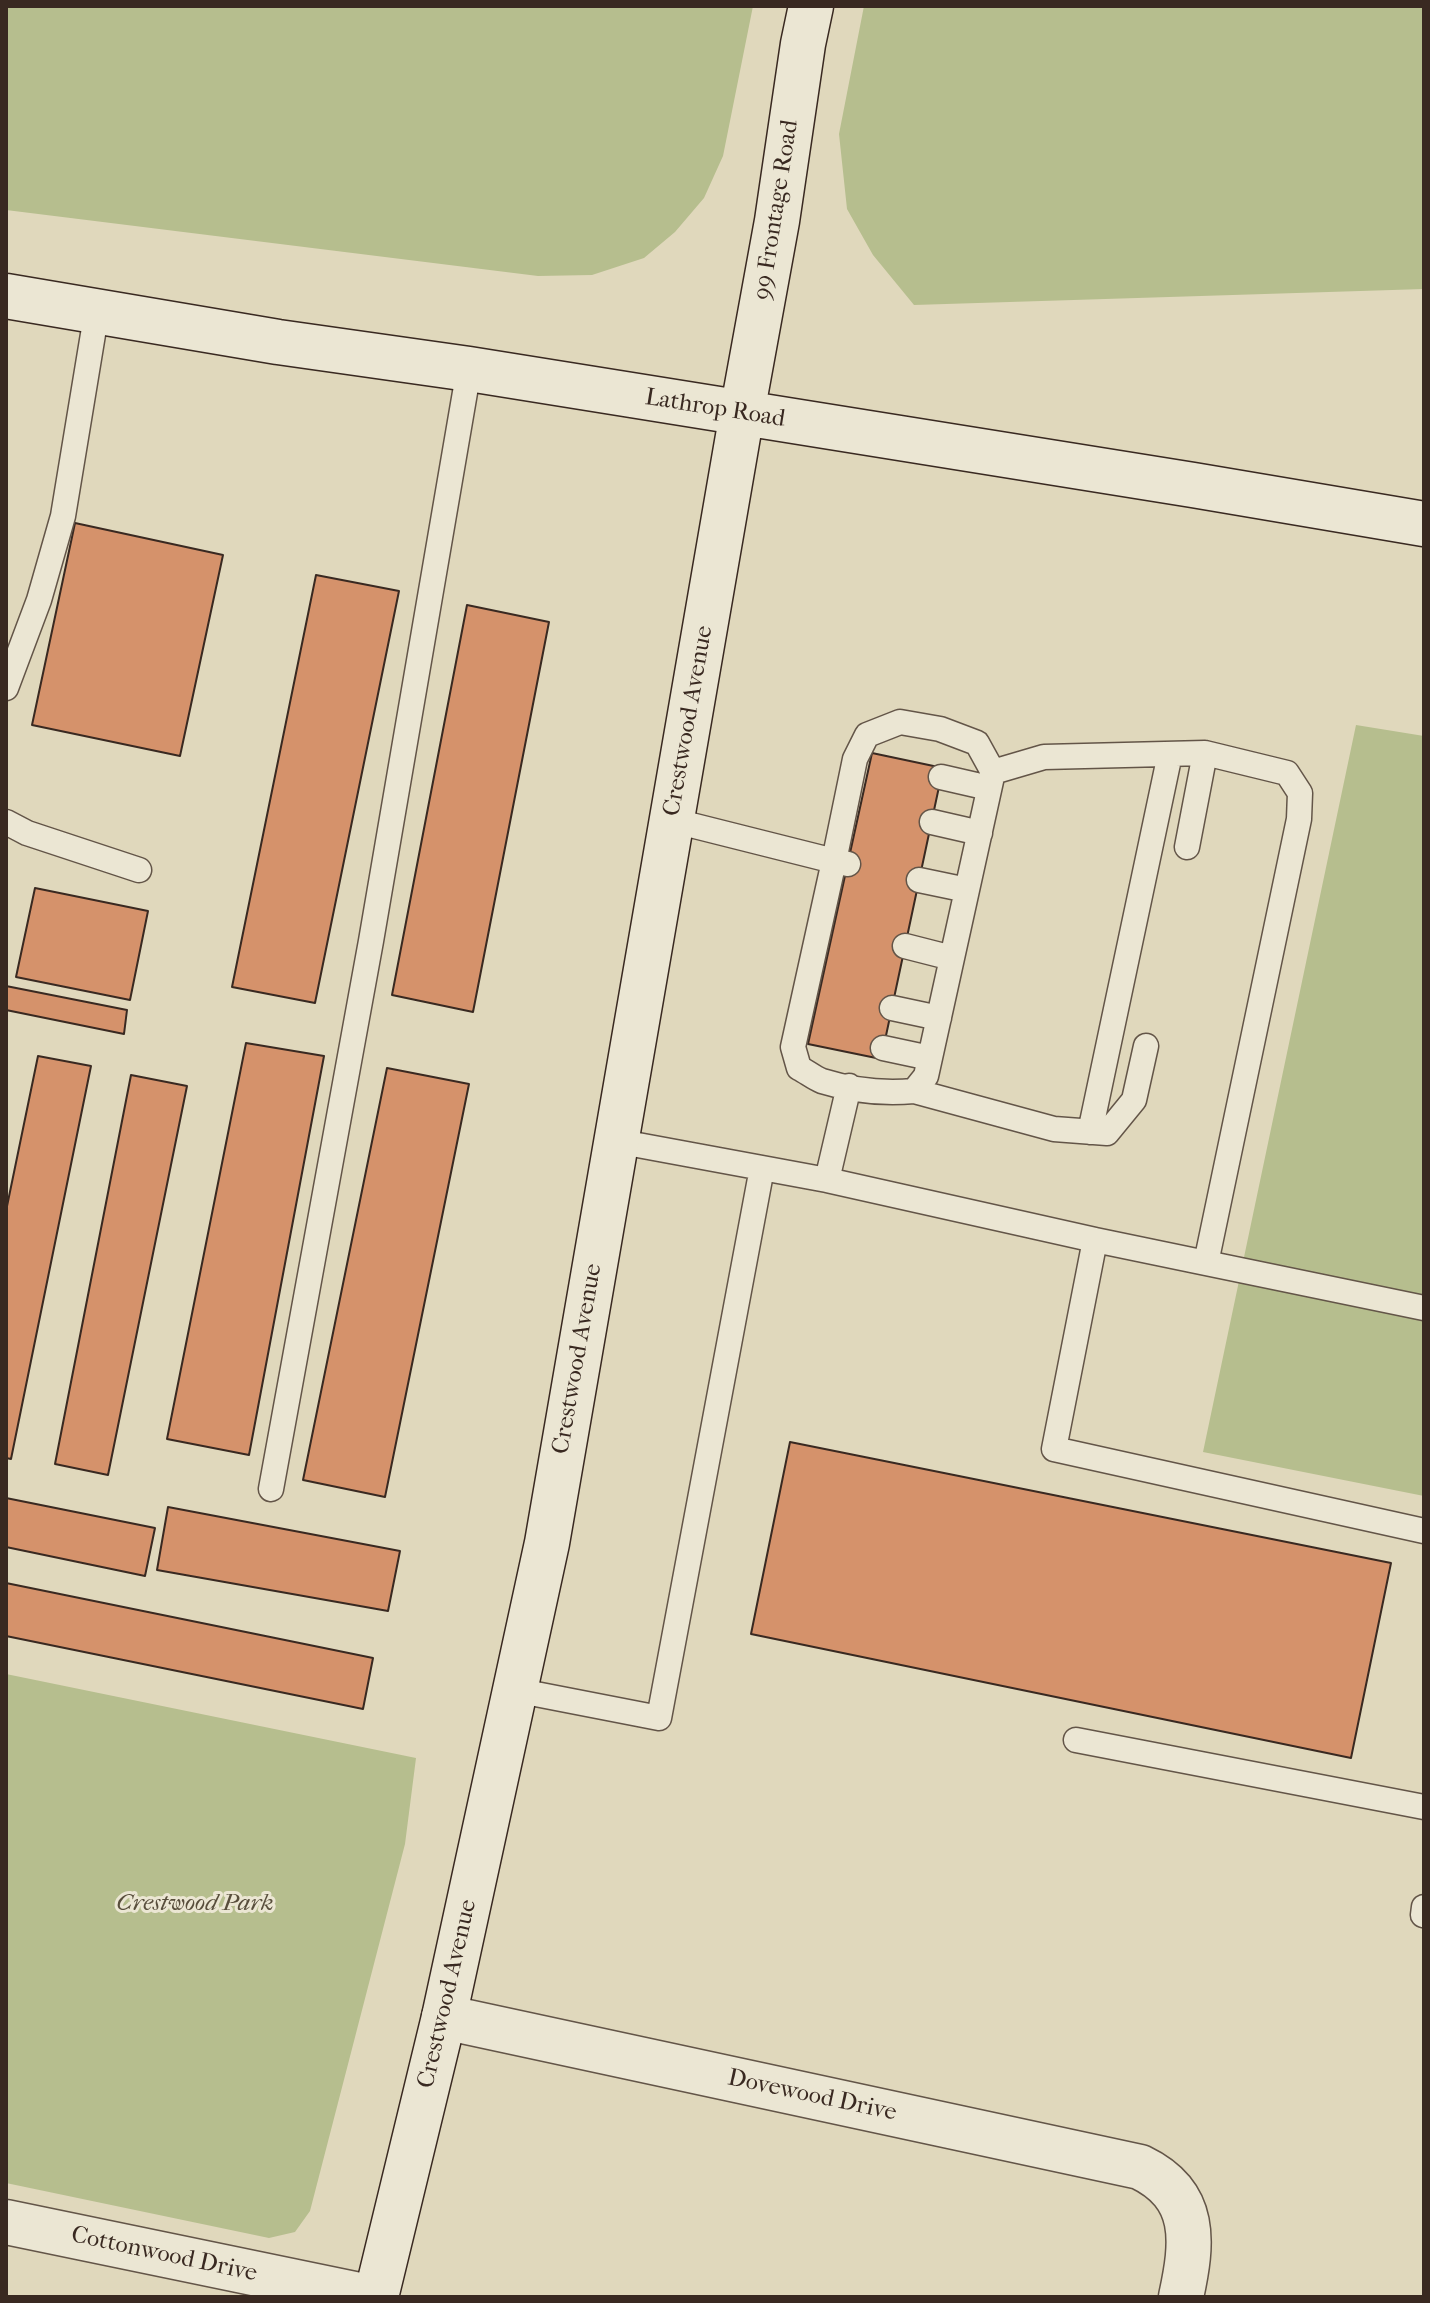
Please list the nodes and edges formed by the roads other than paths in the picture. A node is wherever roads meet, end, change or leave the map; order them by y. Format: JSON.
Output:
{"nodes":[{"id":1,"x":811,"y":6,"type":"edge"},
{"id":2,"x":6,"y":296,"type":"edge"},
{"id":3,"x":97,"y":310,"type":"junction"},
{"id":4,"x":469,"y":369,"type":"junction"},
{"id":5,"x":742,"y":413,"type":"junction"},
{"id":6,"x":1424,"y":524,"type":"edge"},
{"id":7,"x":6,"y":688,"type":"edge"},
{"id":8,"x":1205,"y":753,"type":"junction"},
{"id":9,"x":1170,"y":754,"type":"junction"},
{"id":10,"x":941,"y":777,"type":"dead end"},
{"id":11,"x":991,"y":780,"type":"junction"},
{"id":12,"x":671,"y":820,"type":"junction"},
{"id":13,"x":6,"y":822,"type":"edge"},
{"id":14,"x":932,"y":822,"type":"dead end"},
{"id":15,"x":980,"y":833,"type":"junction"},
{"id":16,"x":1187,"y":847,"type":"dead end"},
{"id":17,"x":841,"y":862,"type":"junction"},
{"id":18,"x":139,"y":870,"type":"dead end"},
{"id":19,"x":919,"y":880,"type":"dead end"},
{"id":20,"x":967,"y":890,"type":"junction"},
{"id":21,"x":905,"y":946,"type":"dead end"},
{"id":22,"x":952,"y":958,"type":"junction"},
{"id":23,"x":892,"y":1008,"type":"dead end"},
{"id":24,"x":939,"y":1018,"type":"junction"},
{"id":25,"x":1146,"y":1046,"type":"dead end"},
{"id":26,"x":883,"y":1048,"type":"dead end"},
{"id":27,"x":930,"y":1058,"type":"junction"},
{"id":28,"x":849,"y":1086,"type":"junction"},
{"id":29,"x":914,"y":1091,"type":"junction"},
{"id":30,"x":1090,"y":1132,"type":"junction"},
{"id":31,"x":616,"y":1141,"type":"junction"},
{"id":32,"x":762,"y":1168,"type":"junction"},
{"id":33,"x":827,"y":1180,"type":"junction"},
{"id":34,"x":1095,"y":1240,"type":"junction"},
{"id":35,"x":1206,"y":1263,"type":"junction"},
{"id":36,"x":1424,"y":1308,"type":"edge"},
{"id":37,"x":271,"y":1489,"type":"dead end"},
{"id":38,"x":1424,"y":1531,"type":"edge"},
{"id":39,"x":515,"y":1690,"type":"junction"},
{"id":40,"x":1076,"y":1740,"type":"dead end"},
{"id":41,"x":1424,"y":1807,"type":"edge"},
{"id":42,"x":444,"y":2017,"type":"junction"},
{"id":43,"x":6,"y":2222,"type":"edge"},
{"id":44,"x":369,"y":2297,"type":"edge"},
{"id":45,"x":376,"y":2297,"type":"edge"},
{"id":46,"x":1181,"y":2297,"type":"edge"}],
"edges":[{"from":1,"to":5,"type":"street","name":"99 Frontage Road"},
{"from":2,"to":3,"type":"street","name":"Lathrop Road"},
{"from":3,"to":4,"type":"street","name":"Lathrop Road"},
{"from":3,"to":7,"type":"lane"},
{"from":4,"to":5,"type":"street","name":"Lathrop Road"},
{"from":4,"to":37,"type":"lane"},
{"from":5,"to":6,"type":"street","name":"Lathrop Road"},
{"from":5,"to":12,"type":"street","name":"Crestwood Avenue"},
{"from":8,"to":9,"type":"lane"},
{"from":8,"to":16,"type":"lane"},
{"from":8,"to":35,"type":"lane"},
{"from":9,"to":11,"type":"lane"},
{"from":9,"to":30,"type":"lane"},
{"from":10,"to":11,"type":"lane"},
{"from":11,"to":15,"type":"lane"},
{"from":11,"to":17,"type":"lane"},
{"from":12,"to":17,"type":"lane"},
{"from":12,"to":31,"type":"street","name":"Crestwood Avenue"},
{"from":13,"to":18,"type":"lane"},
{"from":14,"to":15,"type":"lane"},
{"from":15,"to":20,"type":"lane"},
{"from":17,"to":28,"type":"lane"},
{"from":19,"to":20,"type":"lane"},
{"from":20,"to":22,"type":"lane"},
{"from":21,"to":22,"type":"lane"},
{"from":22,"to":24,"type":"lane"},
{"from":23,"to":24,"type":"lane"},
{"from":24,"to":27,"type":"lane"},
{"from":25,"to":30,"type":"lane"},
{"from":26,"to":27,"type":"lane"},
{"from":27,"to":29,"type":"lane"},
{"from":28,"to":29,"type":"lane"},
{"from":28,"to":33,"type":"lane"},
{"from":29,"to":30,"type":"lane"},
{"from":31,"to":32,"type":"lane"},
{"from":31,"to":39,"type":"street","name":"Crestwood Avenue"},
{"from":32,"to":33,"type":"lane"},
{"from":32,"to":39,"type":"lane"},
{"from":33,"to":34,"type":"lane"},
{"from":34,"to":35,"type":"lane"},
{"from":34,"to":38,"type":"lane"},
{"from":35,"to":36,"type":"lane"},
{"from":39,"to":42,"type":"street","name":"Crestwood Avenue"},
{"from":40,"to":41,"type":"lane"},
{"from":42,"to":45,"type":"street","name":"Crestwood Avenue"},
{"from":42,"to":46,"type":"street","name":"Dovewood Drive"},
{"from":43,"to":44,"type":"street","name":"Cottonwood Drive"}]}
